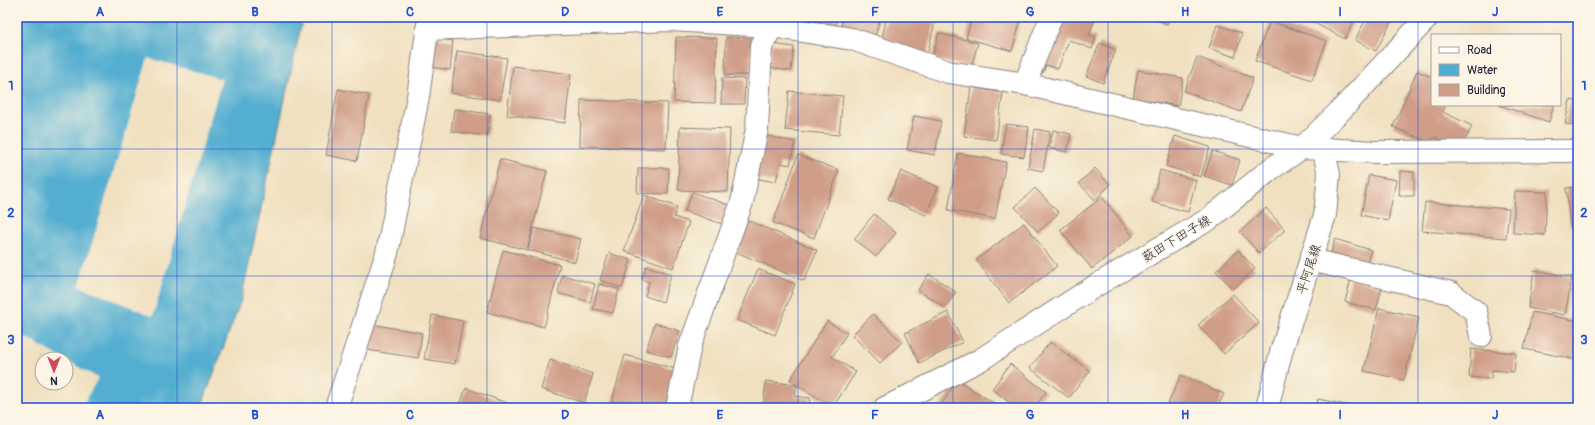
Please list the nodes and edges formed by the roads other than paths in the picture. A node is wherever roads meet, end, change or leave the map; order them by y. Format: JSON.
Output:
{"nodes":[{"id":1,"x":1051,"y":17,"type":"edge"},
{"id":2,"x":1428,"y":17,"type":"edge"},
{"id":3,"x":774,"y":22,"type":"edge"},
{"id":4,"x":428,"y":23,"type":"edge"},
{"id":5,"x":1025,"y":84,"type":"junction"},
{"id":6,"x":1313,"y":148,"type":"junction"},
{"id":7,"x":1578,"y":152,"type":"edge"},
{"id":8,"x":1311,"y":260,"type":"junction"},
{"id":9,"x":1481,"y":336,"type":"dead end"},
{"id":10,"x":336,"y":408,"type":"edge"},
{"id":11,"x":676,"y":408,"type":"edge"},
{"id":12,"x":885,"y":408,"type":"edge"},
{"id":13,"x":1267,"y":408,"type":"edge"}],
"edges":[{"from":1,"to":5,"type":"street"},
{"from":2,"to":6,"type":"street","name":"薮田下田子線"},
{"from":3,"to":4,"type":"street"},
{"from":3,"to":5,"type":"street"},
{"from":3,"to":11,"type":"street"},
{"from":4,"to":10,"type":"street"},
{"from":5,"to":6,"type":"street"},
{"from":6,"to":7,"type":"street"},
{"from":6,"to":8,"type":"street","name":"平阿尾線"},
{"from":6,"to":12,"type":"street","name":"薮田下田子線"},
{"from":8,"to":9,"type":"street"},
{"from":8,"to":13,"type":"street","name":"平阿尾線"}]}
